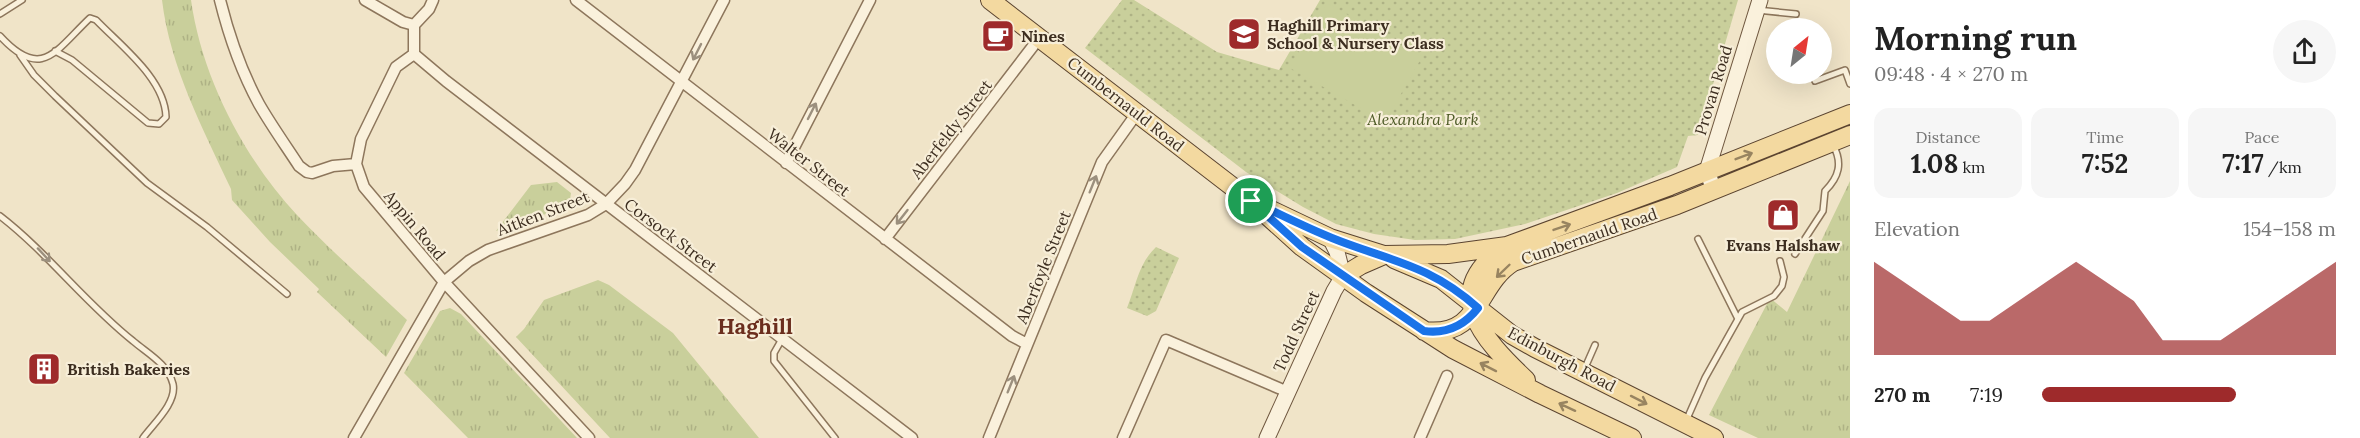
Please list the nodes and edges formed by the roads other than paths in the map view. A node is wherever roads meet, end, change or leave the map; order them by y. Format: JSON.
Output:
{"nodes":[{"id":1,"x":22,"y":0,"type":"edge"},
{"id":2,"x":220,"y":0,"type":"edge"},
{"id":3,"x":365,"y":0,"type":"edge"},
{"id":4,"x":433,"y":0,"type":"edge"},
{"id":5,"x":576,"y":0,"type":"edge"},
{"id":6,"x":724,"y":0,"type":"edge"},
{"id":7,"x":870,"y":0,"type":"edge"},
{"id":8,"x":990,"y":0,"type":"edge"},
{"id":9,"x":1758,"y":5,"type":"edge"},
{"id":10,"x":0,"y":14,"type":"edge"},
{"id":11,"x":1796,"y":14,"type":"dead end"},
{"id":12,"x":414,"y":25,"type":"junction"},
{"id":13,"x":0,"y":36,"type":"edge"},
{"id":14,"x":1040,"y":38,"type":"junction"},
{"id":15,"x":55,"y":51,"type":"junction"},
{"id":16,"x":19,"y":53,"type":"junction"},
{"id":17,"x":414,"y":54,"type":"junction"},
{"id":18,"x":1832,"y":75,"type":"edge"},
{"id":19,"x":681,"y":83,"type":"junction"},
{"id":20,"x":1850,"y":84,"type":"edge"},
{"id":21,"x":1137,"y":113,"type":"junction"},
{"id":22,"x":1850,"y":114,"type":"edge"},
{"id":23,"x":1824,"y":125,"type":"junction"},
{"id":24,"x":1850,"y":135,"type":"edge"},
{"id":25,"x":1831,"y":142,"type":"junction"},
{"id":26,"x":786,"y":163,"type":"junction"},
{"id":27,"x":356,"y":164,"type":"junction"},
{"id":28,"x":1707,"y":171,"type":"junction"},
{"id":29,"x":1714,"y":190,"type":"junction"},
{"id":30,"x":1251,"y":201,"type":"junction"},
{"id":31,"x":606,"y":204,"type":"junction"},
{"id":32,"x":0,"y":216,"type":"edge"},
{"id":33,"x":1330,"y":238,"type":"junction"},
{"id":34,"x":885,"y":239,"type":"junction"},
{"id":35,"x":1698,"y":239,"type":"dead end"},
{"id":36,"x":1507,"y":246,"type":"junction"},
{"id":37,"x":1795,"y":254,"type":"dead end"},
{"id":38,"x":1384,"y":255,"type":"junction"},
{"id":39,"x":1780,"y":261,"type":"dead end"},
{"id":40,"x":1343,"y":276,"type":"junction"},
{"id":41,"x":444,"y":282,"type":"junction"},
{"id":42,"x":286,"y":294,"type":"dead end"},
{"id":43,"x":1474,"y":308,"type":"junction"},
{"id":44,"x":1738,"y":319,"type":"junction"},
{"id":45,"x":1424,"y":331,"type":"junction"},
{"id":46,"x":782,"y":339,"type":"junction"},
{"id":47,"x":1027,"y":344,"type":"junction"},
{"id":48,"x":1595,"y":345,"type":"dead end"},
{"id":49,"x":1583,"y":372,"type":"junction"},
{"id":50,"x":1447,"y":376,"type":"dead end"},
{"id":51,"x":1288,"y":392,"type":"junction"},
{"id":52,"x":1540,"y":394,"type":"junction"},
{"id":53,"x":1685,"y":423,"type":"junction"},
{"id":54,"x":143,"y":438,"type":"edge"},
{"id":55,"x":354,"y":438,"type":"edge"},
{"id":56,"x":589,"y":438,"type":"edge"},
{"id":57,"x":835,"y":438,"type":"edge"},
{"id":58,"x":912,"y":438,"type":"edge"},
{"id":59,"x":989,"y":438,"type":"edge"},
{"id":60,"x":1123,"y":438,"type":"edge"},
{"id":61,"x":1267,"y":438,"type":"edge"},
{"id":62,"x":1420,"y":438,"type":"edge"},
{"id":63,"x":1632,"y":438,"type":"edge"},
{"id":64,"x":1714,"y":438,"type":"edge"}],
"edges":[{"from":1,"to":10,"type":"lane"},
{"from":2,"to":27,"type":"street"},
{"from":3,"to":12,"type":"street"},
{"from":4,"to":12,"type":"street"},
{"from":5,"to":19,"type":"street","name":"Walter Street"},
{"from":6,"to":19,"type":"street","name":"Aitken Street","one_way":true},
{"from":26,"to":7,"type":"street","one_way":true},
{"from":8,"to":14,"type":"main road","name":"Cumbernauld Road"},
{"from":9,"to":11,"type":"lane"},
{"from":9,"to":28,"type":"street","name":"Provan Road"},
{"from":12,"to":17,"type":"street"},
{"from":13,"to":16,"type":"lane"},
{"from":14,"to":21,"type":"main road","name":"Cumbernauld Road"},
{"from":14,"to":34,"type":"street","name":"Aberfeldy Street","one_way":true},
{"from":15,"to":15,"type":"lane"},
{"from":15,"to":16,"type":"lane"},
{"from":16,"to":42,"type":"lane"},
{"from":17,"to":27,"type":"street"},
{"from":17,"to":31,"type":"street","name":"Corsock Street"},
{"from":18,"to":20,"type":"lane"},
{"from":19,"to":26,"type":"street","name":"Walter Street"},
{"from":19,"to":31,"type":"street","name":"Aitken Street"},
{"from":21,"to":30,"type":"main road","name":"Cumbernauld Road"},
{"from":47,"to":21,"type":"street","name":"Aberfoyle Street","one_way":true},
{"from":22,"to":23,"type":"main road","name":"Cumbernauld Road"},
{"from":23,"to":25,"type":"lane"},
{"from":28,"to":23,"type":"main road","name":"Cumbernauld Road","one_way":true},
{"from":24,"to":25,"type":"main road","name":"Cumbernauld Road"},
{"from":25,"to":29,"type":"main road","name":"Cumbernauld Road"},
{"from":25,"to":37,"type":"lane"},
{"from":26,"to":34,"type":"street","name":"Walter Street"},
{"from":27,"to":41,"type":"street","name":"Appin Road"},
{"from":28,"to":29,"type":"street"},
{"from":36,"to":28,"type":"main road","name":"Cumbernauld Road","one_way":true},
{"from":29,"to":43,"type":"main road","name":"Cumbernauld Road","one_way":true},
{"from":30,"to":33,"type":"main road"},
{"from":30,"to":40,"type":"main road","name":"Cumbernauld Road"},
{"from":31,"to":41,"type":"street","name":"Aitken Street"},
{"from":31,"to":46,"type":"street","name":"Corsock Street"},
{"from":32,"to":54,"type":"lane","one_way":true},
{"from":33,"to":38,"type":"main road"},
{"from":33,"to":40,"type":"street"},
{"from":34,"to":47,"type":"street","name":"Walter Street"},
{"from":35,"to":44,"type":"lane"},
{"from":36,"to":38,"type":"main road"},
{"from":36,"to":43,"type":"main road"},
{"from":38,"to":40,"type":"main road"},
{"from":38,"to":43,"type":"main road","name":"Edinburgh Road"},
{"from":39,"to":44,"type":"lane"},
{"from":40,"to":45,"type":"main road","name":"Cumbernauld Road"},
{"from":40,"to":51,"type":"street","name":"Todd Street"},
{"from":41,"to":55,"type":"street","name":"Aitken Street"},
{"from":41,"to":56,"type":"street","name":"Appin Road"},
{"from":43,"to":45,"type":"main road","name":"Cumbernauld Road"},
{"from":43,"to":49,"type":"main road","name":"Edinburgh Road"},
{"from":43,"to":52,"type":"main road"},
{"from":44,"to":53,"type":"lane"},
{"from":52,"to":45,"type":"main road","one_way":true},
{"from":46,"to":57,"type":"lane"},
{"from":46,"to":58,"type":"street","name":"Corsock Street"},
{"from":59,"to":47,"type":"street","name":"Aberfoyle Street","one_way":true},
{"from":48,"to":49,"type":"lane"},
{"from":49,"to":53,"type":"main road","name":"Edinburgh Road","one_way":true},
{"from":50,"to":62,"type":"street"},
{"from":51,"to":60,"type":"street"},
{"from":51,"to":61,"type":"street","name":"Todd Street"},
{"from":63,"to":52,"type":"main road","one_way":true},
{"from":53,"to":64,"type":"main road","name":"Edinburgh Road"}]}
